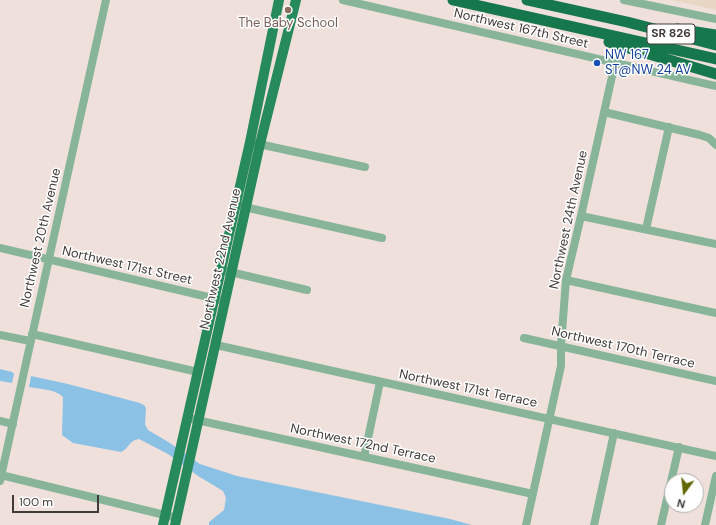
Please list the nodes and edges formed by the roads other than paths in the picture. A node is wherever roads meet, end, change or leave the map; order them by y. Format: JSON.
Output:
{"nodes":[{"id":1,"x":106,"y":0,"type":"edge"},
{"id":2,"x":278,"y":0,"type":"edge"},
{"id":3,"x":296,"y":0,"type":"edge"},
{"id":4,"x":343,"y":0,"type":"edge"},
{"id":5,"x":453,"y":0,"type":"edge"},
{"id":6,"x":527,"y":0,"type":"edge"},
{"id":7,"x":624,"y":0,"type":"edge"},
{"id":8,"x":653,"y":3,"type":"edge"},
{"id":9,"x":716,"y":19,"type":"edge"},
{"id":10,"x":627,"y":22,"type":"junction"},
{"id":11,"x":560,"y":24,"type":"junction"},
{"id":12,"x":716,"y":35,"type":"edge"},
{"id":13,"x":716,"y":45,"type":"edge"},
{"id":14,"x":716,"y":59,"type":"edge"},
{"id":15,"x":615,"y":63,"type":"junction"},
{"id":16,"x":716,"y":74,"type":"edge"},
{"id":17,"x":716,"y":86,"type":"edge"},
{"id":18,"x":604,"y":112,"type":"junction"},
{"id":19,"x":668,"y":126,"type":"junction"},
{"id":20,"x":250,"y":142,"type":"junction"},
{"id":21,"x":260,"y":144,"type":"junction"},
{"id":22,"x":716,"y":145,"type":"edge"},
{"id":23,"x":365,"y":167,"type":"dead end"},
{"id":24,"x":235,"y":205,"type":"junction"},
{"id":25,"x":246,"y":208,"type":"junction"},
{"id":26,"x":581,"y":216,"type":"junction"},
{"id":27,"x":646,"y":229,"type":"junction"},
{"id":28,"x":382,"y":238,"type":"dead end"},
{"id":29,"x":716,"y":244,"type":"edge"},
{"id":30,"x":0,"y":248,"type":"edge"},
{"id":31,"x":49,"y":260,"type":"junction"},
{"id":32,"x":221,"y":270,"type":"junction"},
{"id":33,"x":232,"y":272,"type":"junction"},
{"id":34,"x":566,"y":280,"type":"junction"},
{"id":35,"x":307,"y":290,"type":"dead end"},
{"id":36,"x":214,"y":298,"type":"junction"},
{"id":37,"x":225,"y":301,"type":"junction"},
{"id":38,"x":716,"y":313,"type":"edge"},
{"id":39,"x":0,"y":335,"type":"edge"},
{"id":40,"x":31,"y":338,"type":"junction"},
{"id":41,"x":524,"y":338,"type":"dead end"},
{"id":42,"x":216,"y":344,"type":"junction"},
{"id":43,"x":560,"y":345,"type":"junction"},
{"id":44,"x":198,"y":372,"type":"junction"},
{"id":45,"x":716,"y":381,"type":"edge"},
{"id":46,"x":380,"y":382,"type":"junction"},
{"id":47,"x":188,"y":418,"type":"junction"},
{"id":48,"x":550,"y":419,"type":"junction"},
{"id":49,"x":199,"y":420,"type":"junction"},
{"id":50,"x":0,"y":421,"type":"edge"},
{"id":51,"x":13,"y":424,"type":"junction"},
{"id":52,"x":614,"y":433,"type":"junction"},
{"id":53,"x":679,"y":447,"type":"junction"},
{"id":54,"x":364,"y":456,"type":"junction"},
{"id":55,"x":716,"y":456,"type":"edge"},
{"id":56,"x":716,"y":476,"type":"edge"},
{"id":57,"x":1,"y":478,"type":"edge"},
{"id":58,"x":533,"y":494,"type":"junction"},
{"id":59,"x":164,"y":520,"type":"edge"},
{"id":60,"x":176,"y":522,"type":"edge"},
{"id":61,"x":526,"y":525,"type":"edge"},
{"id":62,"x":594,"y":525,"type":"edge"},
{"id":63,"x":661,"y":525,"type":"edge"},
{"id":64,"x":705,"y":525,"type":"edge"}],
"edges":[{"from":1,"to":31,"type":"street","name":"Northwest 20th Avenue"},
{"from":2,"to":20,"type":"main road","name":"Northwest 22nd Avenue"},
{"from":3,"to":21,"type":"main road","name":"Northwest 22nd Avenue"},
{"from":4,"to":15,"type":"street","name":"Northwest 167th Street"},
{"from":5,"to":11,"type":"highway","number":"SR 826"},
{"from":6,"to":10,"type":"highway","number":"SR 826"},
{"from":7,"to":8,"type":"street"},
{"from":8,"to":9,"type":"street"},
{"from":10,"to":12,"type":"highway"},
{"from":10,"to":13,"type":"highway","number":"SR 826"},
{"from":11,"to":14,"type":"highway","number":"SR 826"},
{"from":11,"to":16,"type":"highway"},
{"from":15,"to":17,"type":"street","name":"Northwest 167th Street"},
{"from":15,"to":18,"type":"street","name":"Northwest 24th Avenue"},
{"from":18,"to":19,"type":"street"},
{"from":18,"to":26,"type":"street","name":"Northwest 24th Avenue"},
{"from":19,"to":22,"type":"street"},
{"from":19,"to":27,"type":"street"},
{"from":20,"to":21,"type":"street"},
{"from":20,"to":24,"type":"main road","name":"Northwest 22nd Avenue"},
{"from":21,"to":23,"type":"street"},
{"from":21,"to":25,"type":"main road","name":"Northwest 22nd Avenue"},
{"from":24,"to":25,"type":"street"},
{"from":24,"to":32,"type":"main road","name":"Northwest 22nd Avenue"},
{"from":25,"to":28,"type":"street"},
{"from":25,"to":33,"type":"main road","name":"Northwest 22nd Avenue"},
{"from":26,"to":27,"type":"street"},
{"from":26,"to":34,"type":"street","name":"Northwest 24th Avenue"},
{"from":27,"to":29,"type":"street"},
{"from":30,"to":31,"type":"street","name":"Northwest 171st Street"},
{"from":31,"to":36,"type":"street","name":"Northwest 171st Street"},
{"from":31,"to":40,"type":"street","name":"Northwest 20th Avenue"},
{"from":32,"to":33,"type":"street"},
{"from":32,"to":36,"type":"main road","name":"Northwest 22nd Avenue"},
{"from":33,"to":35,"type":"street"},
{"from":33,"to":37,"type":"main road","name":"Northwest 22nd Avenue"},
{"from":34,"to":38,"type":"street"},
{"from":34,"to":43,"type":"street","name":"Northwest 24th Avenue"},
{"from":36,"to":37,"type":"street","name":"Northwest 171st Street"},
{"from":36,"to":44,"type":"main road","name":"Northwest 22nd Avenue"},
{"from":37,"to":42,"type":"main road","name":"Northwest 22nd Avenue"},
{"from":39,"to":40,"type":"street"},
{"from":40,"to":44,"type":"street"},
{"from":40,"to":51,"type":"street","name":"Northwest 20th Avenue"},
{"from":41,"to":43,"type":"street","name":"Northwest 170th Terrace"},
{"from":42,"to":46,"type":"street","name":"Northwest 171st Terrace"},
{"from":42,"to":49,"type":"main road","name":"Northwest 22nd Avenue"},
{"from":43,"to":45,"type":"street","name":"Northwest 170th Terrace"},
{"from":43,"to":48,"type":"street","name":"Northwest 24th Avenue"},
{"from":44,"to":47,"type":"main road","name":"Northwest 22nd Avenue"},
{"from":46,"to":48,"type":"street","name":"Northwest 171st Terrace"},
{"from":46,"to":54,"type":"street"},
{"from":47,"to":49,"type":"street","name":"Northwest 172nd Terrace"},
{"from":47,"to":59,"type":"main road","name":"Northwest 22nd Avenue"},
{"from":48,"to":52,"type":"street","name":"Northwest 171st Terrace"},
{"from":48,"to":58,"type":"street","name":"Northwest 24th Avenue"},
{"from":49,"to":54,"type":"street","name":"Northwest 172nd Terrace"},
{"from":49,"to":60,"type":"main road","name":"Northwest 22nd Avenue"},
{"from":50,"to":51,"type":"street"},
{"from":51,"to":57,"type":"street","name":"Northwest 20th Avenue"},
{"from":52,"to":53,"type":"street","name":"Northwest 171st Terrace"},
{"from":52,"to":62,"type":"street"},
{"from":53,"to":55,"type":"street","name":"Northwest 171st Terrace"},
{"from":53,"to":63,"type":"street"},
{"from":54,"to":58,"type":"street","name":"Northwest 172nd Terrace"},
{"from":56,"to":64,"type":"street"},
{"from":57,"to":59,"type":"street"},
{"from":58,"to":61,"type":"street","name":"Northwest 24th Avenue"},
{"from":59,"to":60,"type":"street"}]}
